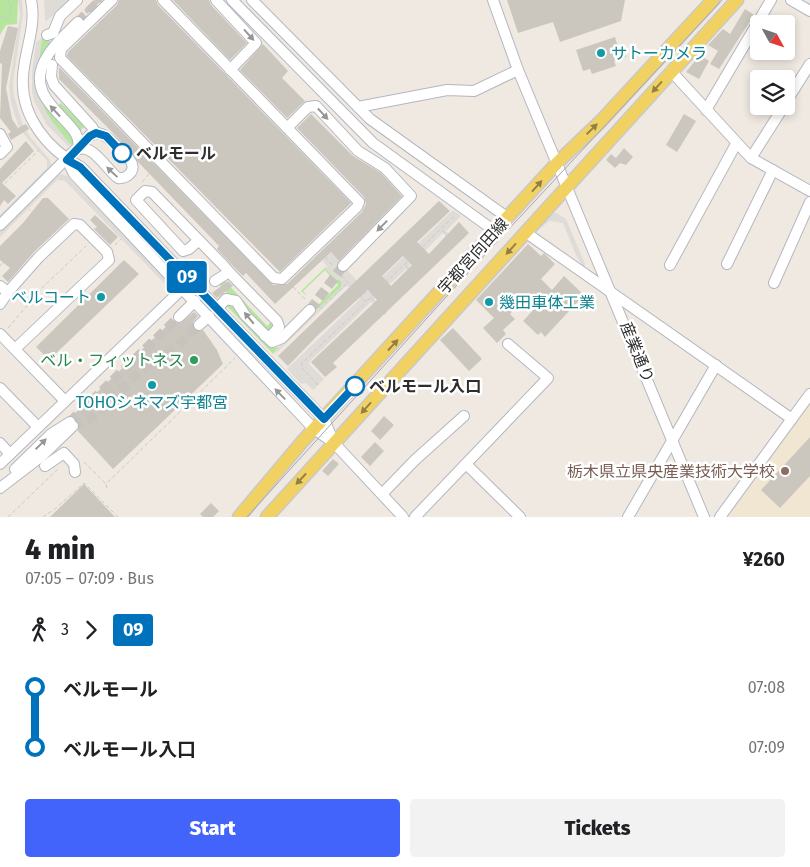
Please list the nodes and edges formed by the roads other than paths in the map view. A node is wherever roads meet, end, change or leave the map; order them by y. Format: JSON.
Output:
{"nodes":[{"id":1,"x":31,"y":0,"type":"edge"},
{"id":2,"x":77,"y":0,"type":"edge"},
{"id":3,"x":112,"y":0,"type":"edge"},
{"id":4,"x":164,"y":0,"type":"edge"},
{"id":5,"x":216,"y":0,"type":"edge"},
{"id":6,"x":232,"y":0,"type":"edge"},
{"id":7,"x":493,"y":0,"type":"edge"},
{"id":8,"x":713,"y":0,"type":"edge"},
{"id":9,"x":738,"y":0,"type":"edge"},
{"id":10,"x":771,"y":0,"type":"edge"},
{"id":11,"x":791,"y":0,"type":"edge"},
{"id":12,"x":257,"y":1,"type":"edge"},
{"id":13,"x":810,"y":11,"type":"edge"},
{"id":14,"x":78,"y":22,"type":"tunnel mouth"},
{"id":15,"x":30,"y":32,"type":"junction"},
{"id":16,"x":47,"y":35,"type":"junction"},
{"id":17,"x":63,"y":37,"type":"junction"},
{"id":18,"x":810,"y":64,"type":"edge"},
{"id":19,"x":52,"y":65,"type":"dead end"},
{"id":20,"x":230,"y":70,"type":"junction"},
{"id":21,"x":518,"y":70,"type":"junction"},
{"id":22,"x":671,"y":71,"type":"junction"},
{"id":23,"x":795,"y":88,"type":"edge"},
{"id":24,"x":358,"y":107,"type":"junction"},
{"id":25,"x":706,"y":110,"type":"junction"},
{"id":26,"x":778,"y":115,"type":"edge"},
{"id":27,"x":287,"y":128,"type":"junction"},
{"id":28,"x":0,"y":134,"type":"edge"},
{"id":29,"x":90,"y":136,"type":"junction"},
{"id":30,"x":736,"y":144,"type":"junction"},
{"id":31,"x":76,"y":150,"type":"junction"},
{"id":32,"x":0,"y":154,"type":"edge"},
{"id":33,"x":751,"y":158,"type":"junction"},
{"id":34,"x":67,"y":160,"type":"junction"},
{"id":35,"x":557,"y":163,"type":"junction"},
{"id":36,"x":773,"y":170,"type":"junction"},
{"id":37,"x":567,"y":187,"type":"junction"},
{"id":38,"x":810,"y":191,"type":"edge"},
{"id":39,"x":810,"y":202,"type":"edge"},
{"id":40,"x":508,"y":218,"type":"junction"},
{"id":41,"x":0,"y":226,"type":"edge"},
{"id":42,"x":496,"y":232,"type":"junction"},
{"id":43,"x":525,"y":232,"type":"junction"},
{"id":44,"x":198,"y":240,"type":"junction"},
{"id":45,"x":726,"y":264,"type":"dead end"},
{"id":46,"x":670,"y":265,"type":"dead end"},
{"id":47,"x":227,"y":270,"type":"junction"},
{"id":48,"x":341,"y":270,"type":"tunnel mouth"},
{"id":49,"x":215,"y":282,"type":"junction"},
{"id":50,"x":774,"y":283,"type":"dead end"},
{"id":51,"x":183,"y":288,"type":"junction"},
{"id":52,"x":4,"y":289,"type":"edge"},
{"id":53,"x":612,"y":291,"type":"junction"},
{"id":54,"x":199,"y":297,"type":"junction"},
{"id":55,"x":0,"y":304,"type":"edge"},
{"id":56,"x":217,"y":309,"type":"junction"},
{"id":57,"x":310,"y":310,"type":"tunnel mouth"},
{"id":58,"x":262,"y":315,"type":"dead end"},
{"id":59,"x":208,"y":316,"type":"junction"},
{"id":60,"x":179,"y":317,"type":"tunnel mouth"},
{"id":61,"x":199,"y":325,"type":"tunnel mouth"},
{"id":62,"x":1,"y":335,"type":"edge"},
{"id":63,"x":264,"y":336,"type":"junction"},
{"id":64,"x":508,"y":344,"type":"dead end"},
{"id":65,"x":15,"y":349,"type":"junction"},
{"id":66,"x":716,"y":365,"type":"junction"},
{"id":67,"x":0,"y":388,"type":"edge"},
{"id":68,"x":810,"y":394,"type":"edge"},
{"id":69,"x":65,"y":401,"type":"junction"},
{"id":70,"x":464,"y":416,"type":"dead end"},
{"id":71,"x":792,"y":418,"type":"junction"},
{"id":72,"x":324,"y":419,"type":"junction"},
{"id":73,"x":38,"y":427,"type":"junction"},
{"id":74,"x":314,"y":429,"type":"junction"},
{"id":75,"x":674,"y":441,"type":"junction"},
{"id":76,"x":0,"y":443,"type":"edge"},
{"id":77,"x":334,"y":443,"type":"junction"},
{"id":78,"x":10,"y":454,"type":"junction"},
{"id":79,"x":0,"y":464,"type":"edge"},
{"id":80,"x":466,"y":464,"type":"junction"},
{"id":81,"x":45,"y":466,"type":"dead end"},
{"id":82,"x":74,"y":472,"type":"dead end"},
{"id":83,"x":0,"y":481,"type":"edge"},
{"id":84,"x":0,"y":488,"type":"edge"},
{"id":85,"x":382,"y":494,"type":"junction"},
{"id":86,"x":239,"y":517,"type":"edge"},
{"id":87,"x":267,"y":517,"type":"edge"},
{"id":88,"x":403,"y":517,"type":"edge"},
{"id":89,"x":415,"y":517,"type":"edge"},
{"id":90,"x":520,"y":517,"type":"edge"},
{"id":91,"x":628,"y":517,"type":"edge"},
{"id":92,"x":704,"y":517,"type":"edge"},
{"id":93,"x":720,"y":517,"type":"edge"}],
"edges":[{"from":1,"to":15,"type":"street"},
{"from":2,"to":16,"type":"street"},
{"from":3,"to":27,"type":"street"},
{"from":4,"to":20,"type":"street"},
{"from":5,"to":20,"type":"street","one_way":true},
{"from":6,"to":42,"type":"street"},
{"from":7,"to":21,"type":"street"},
{"from":35,"to":8,"type":"main road","name":"宇都宮向田線","one_way":true},
{"from":9,"to":22,"type":"main road","name":"宇都宮向田線"},
{"from":10,"to":25,"type":"street"},
{"from":11,"to":13,"type":"street"},
{"from":12,"to":24,"type":"street"},
{"from":14,"to":17,"type":"street"},
{"from":15,"to":16,"type":"street"},
{"from":15,"to":34,"type":"street"},
{"from":16,"to":17,"type":"street"},
{"from":31,"to":17,"type":"street","one_way":true},
{"from":18,"to":23,"type":"street"},
{"from":19,"to":29,"type":"street"},
{"from":20,"to":27,"type":"street"},
{"from":21,"to":24,"type":"street"},
{"from":21,"to":35,"type":"street"},
{"from":22,"to":25,"type":"street"},
{"from":22,"to":37,"type":"main road","name":"宇都宮向田線","one_way":true},
{"from":24,"to":40,"type":"street"},
{"from":25,"to":30,"type":"street"},
{"from":26,"to":33,"type":"street"},
{"from":27,"to":48,"type":"street","one_way":true},
{"from":28,"to":32,"type":"street"},
{"from":29,"to":31,"type":"street"},
{"from":29,"to":31,"type":"street","one_way":true},
{"from":30,"to":33,"type":"street"},
{"from":30,"to":46,"type":"street"},
{"from":31,"to":34,"type":"street"},
{"from":33,"to":36,"type":"street"},
{"from":34,"to":41,"type":"street"},
{"from":34,"to":51,"type":"street"},
{"from":34,"to":54,"type":"street"},
{"from":35,"to":37,"type":"street","name":"産業通り"},
{"from":40,"to":35,"type":"main road","name":"宇都宮向田線","one_way":true},
{"from":36,"to":38,"type":"street"},
{"from":36,"to":45,"type":"street"},
{"from":37,"to":43,"type":"main road","name":"宇都宮向田線"},
{"from":37,"to":53,"type":"street","name":"産業通り"},
{"from":39,"to":50,"type":"street"},
{"from":40,"to":42,"type":"main road","name":"宇都宮向田線"},
{"from":72,"to":42,"type":"main road","name":"宇都宮向田線","one_way":true},
{"from":43,"to":53,"type":"street"},
{"from":43,"to":77,"type":"main road","name":"宇都宮向田線","one_way":true},
{"from":44,"to":44,"type":"street"},
{"from":44,"to":47,"type":"street"},
{"from":47,"to":49,"type":"street"},
{"from":47,"to":63,"type":"street"},
{"from":49,"to":54,"type":"street"},
{"from":49,"to":58,"type":"street"},
{"from":51,"to":54,"type":"street"},
{"from":51,"to":69,"type":"street"},
{"from":52,"to":55,"type":"street"},
{"from":52,"to":65,"type":"street"},
{"from":53,"to":66,"type":"street"},
{"from":53,"to":75,"type":"street","name":"産業通り"},
{"from":54,"to":56,"type":"street"},
{"from":54,"to":59,"type":"street"},
{"from":54,"to":60,"type":"street"},
{"from":63,"to":56,"type":"street","one_way":true},
{"from":56,"to":72,"type":"street"},
{"from":57,"to":63,"type":"street"},
{"from":59,"to":61,"type":"street"},
{"from":74,"to":59,"type":"street","one_way":true},
{"from":62,"to":65,"type":"street"},
{"from":64,"to":80,"type":"street"},
{"from":65,"to":69,"type":"street"},
{"from":66,"to":71,"type":"street"},
{"from":66,"to":75,"type":"street"},
{"from":67,"to":73,"type":"street"},
{"from":68,"to":71,"type":"street"},
{"from":69,"to":73,"type":"street"},
{"from":70,"to":85,"type":"street"},
{"from":71,"to":93,"type":"street"},
{"from":72,"to":74,"type":"main road","name":"宇都宮向田線"},
{"from":72,"to":77,"type":"street"},
{"from":73,"to":78,"type":"street"},
{"from":74,"to":77,"type":"street"},
{"from":74,"to":86,"type":"main road","name":"宇都宮向田線"},
{"from":75,"to":91,"type":"street"},
{"from":75,"to":92,"type":"street","name":"産業通り"},
{"from":76,"to":78,"type":"street"},
{"from":77,"to":85,"type":"street"},
{"from":77,"to":87,"type":"main road","name":"宇都宮向田線","one_way":true},
{"from":78,"to":79,"type":"street"},
{"from":80,"to":89,"type":"street"},
{"from":80,"to":90,"type":"street"},
{"from":81,"to":82,"type":"street"},
{"from":83,"to":84,"type":"street","one_way":true},
{"from":85,"to":88,"type":"street"}]}
